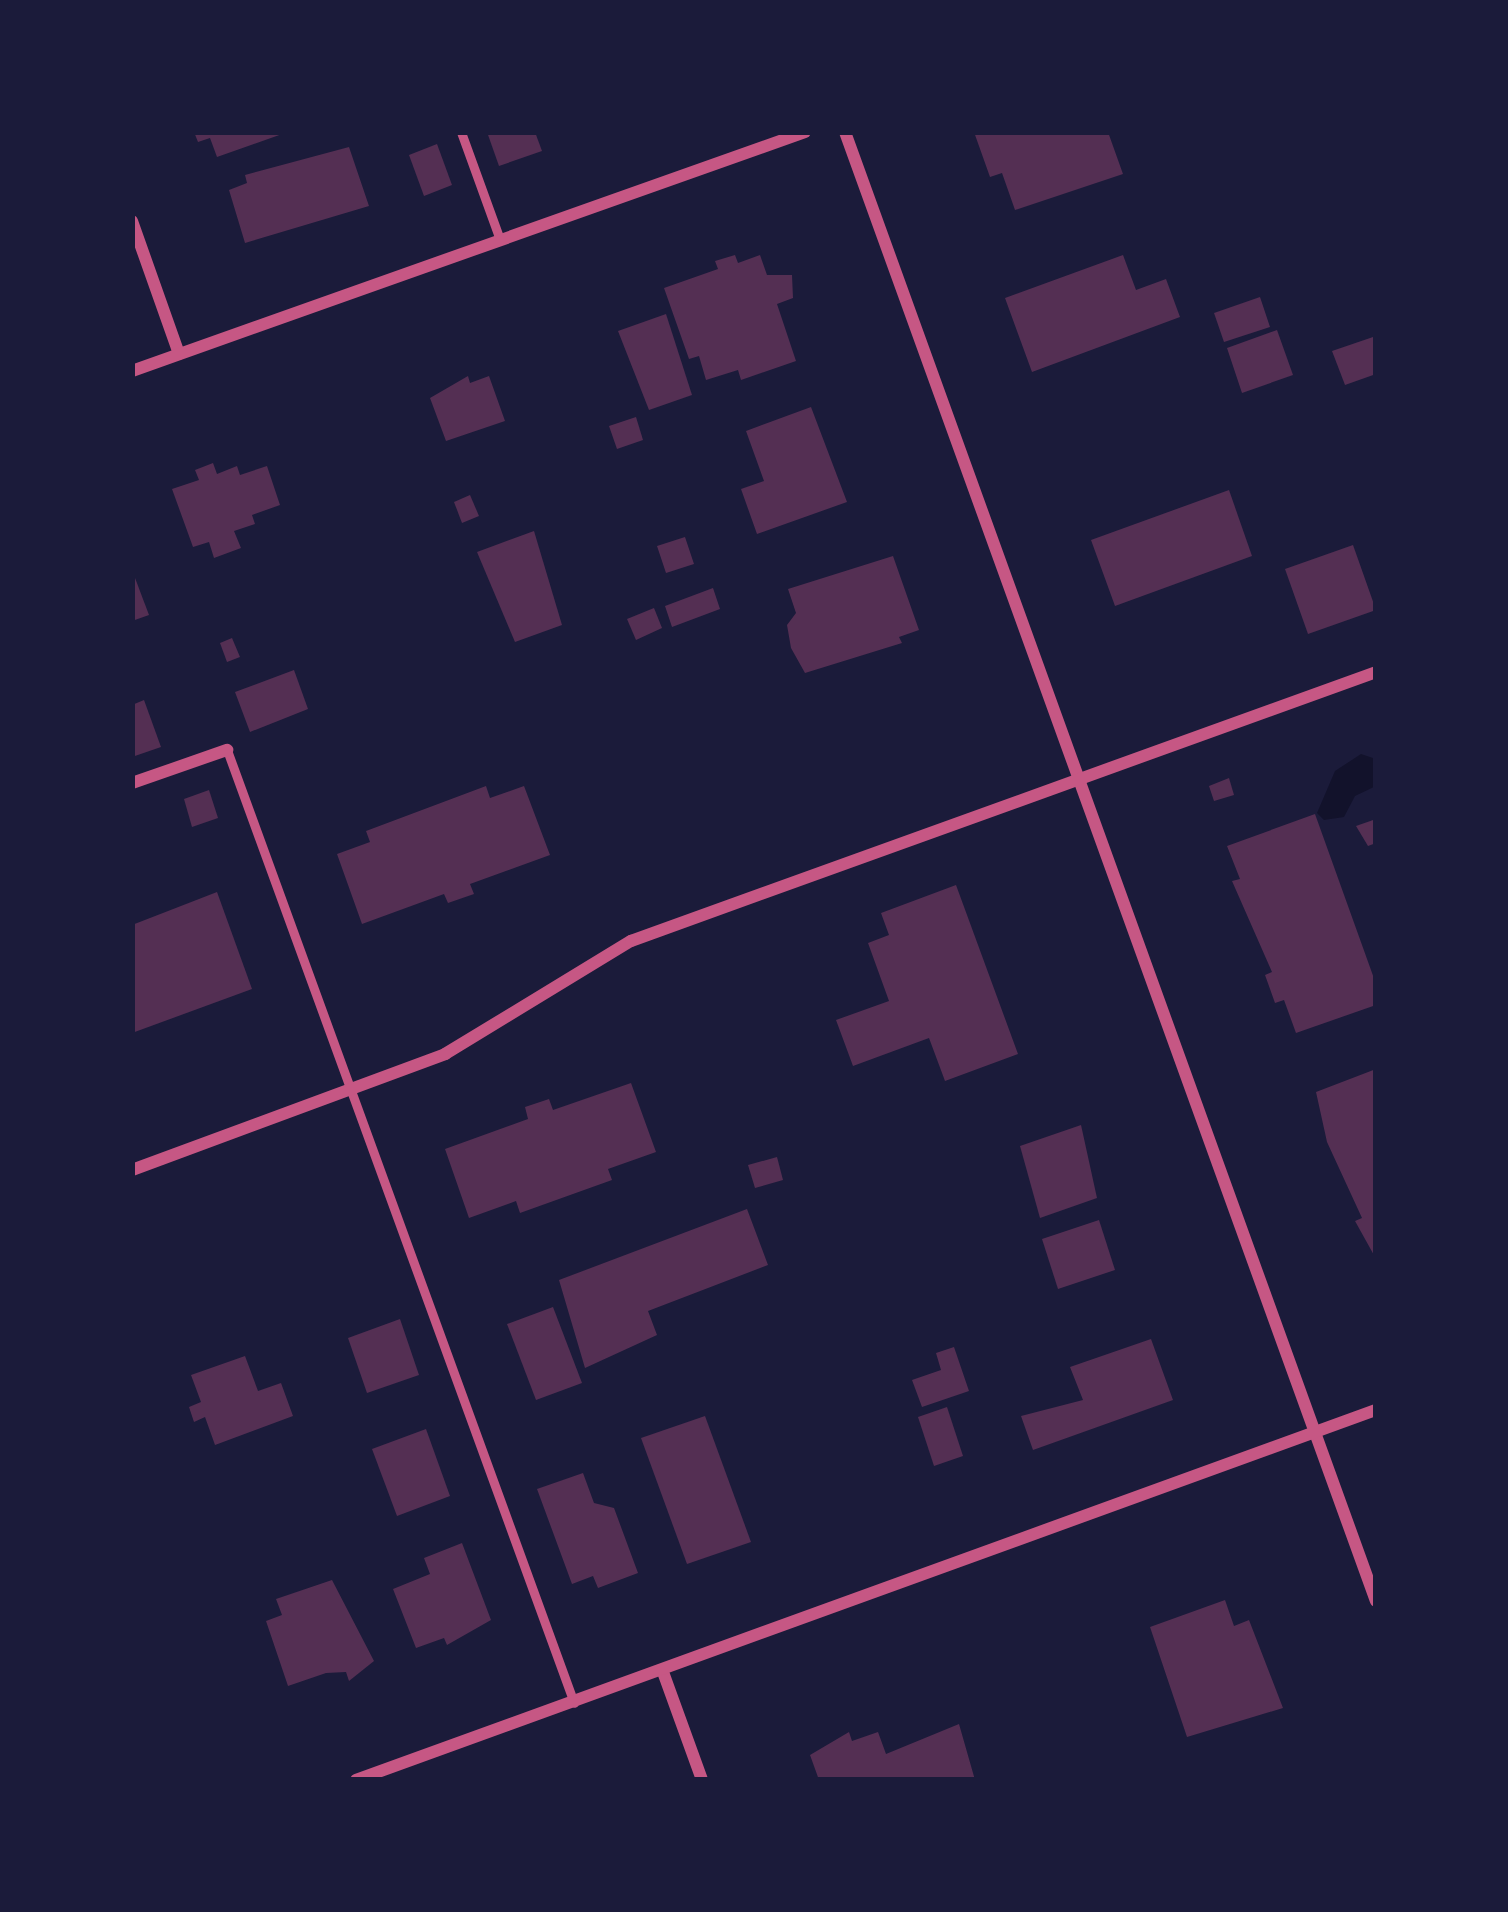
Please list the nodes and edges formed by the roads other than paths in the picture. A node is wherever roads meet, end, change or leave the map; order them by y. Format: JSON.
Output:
{"nodes":[{"id":1,"x":461,"y":132,"type":"edge"},
{"id":2,"x":805,"y":132,"type":"edge"},
{"id":3,"x":845,"y":132,"type":"edge"},
{"id":4,"x":132,"y":221,"type":"edge"},
{"id":5,"x":500,"y":240,"type":"junction"},
{"id":6,"x":179,"y":353,"type":"junction"},
{"id":7,"x":132,"y":371,"type":"edge"},
{"id":8,"x":1376,"y":672,"type":"edge"},
{"id":9,"x":226,"y":749,"type":"joint"},
{"id":10,"x":1082,"y":778,"type":"junction"},
{"id":11,"x":132,"y":783,"type":"edge"},
{"id":12,"x":348,"y":1090,"type":"junction"},
{"id":13,"x":132,"y":1170,"type":"edge"},
{"id":14,"x":1376,"y":1410,"type":"edge"},
{"id":15,"x":1318,"y":1432,"type":"junction"},
{"id":16,"x":1376,"y":1601,"type":"edge"},
{"id":17,"x":663,"y":1672,"type":"junction"},
{"id":18,"x":574,"y":1705,"type":"junction"},
{"id":19,"x":356,"y":1780,"type":"edge"},
{"id":20,"x":702,"y":1780,"type":"edge"}],
"edges":[{"from":1,"to":5,"type":"lane"},
{"from":2,"to":5,"type":"street"},
{"from":3,"to":10,"type":"street"},
{"from":4,"to":6,"type":"street"},
{"from":5,"to":6,"type":"street"},
{"from":6,"to":7,"type":"street"},
{"from":8,"to":10,"type":"street"},
{"from":9,"to":11,"type":"street"},
{"from":9,"to":12,"type":"lane"},
{"from":10,"to":12,"type":"street"},
{"from":10,"to":15,"type":"street"},
{"from":12,"to":13,"type":"street"},
{"from":12,"to":18,"type":"lane"},
{"from":14,"to":15,"type":"street"},
{"from":15,"to":16,"type":"street"},
{"from":15,"to":17,"type":"street"},
{"from":17,"to":18,"type":"street"},
{"from":17,"to":20,"type":"street"},
{"from":18,"to":19,"type":"street"}]}
